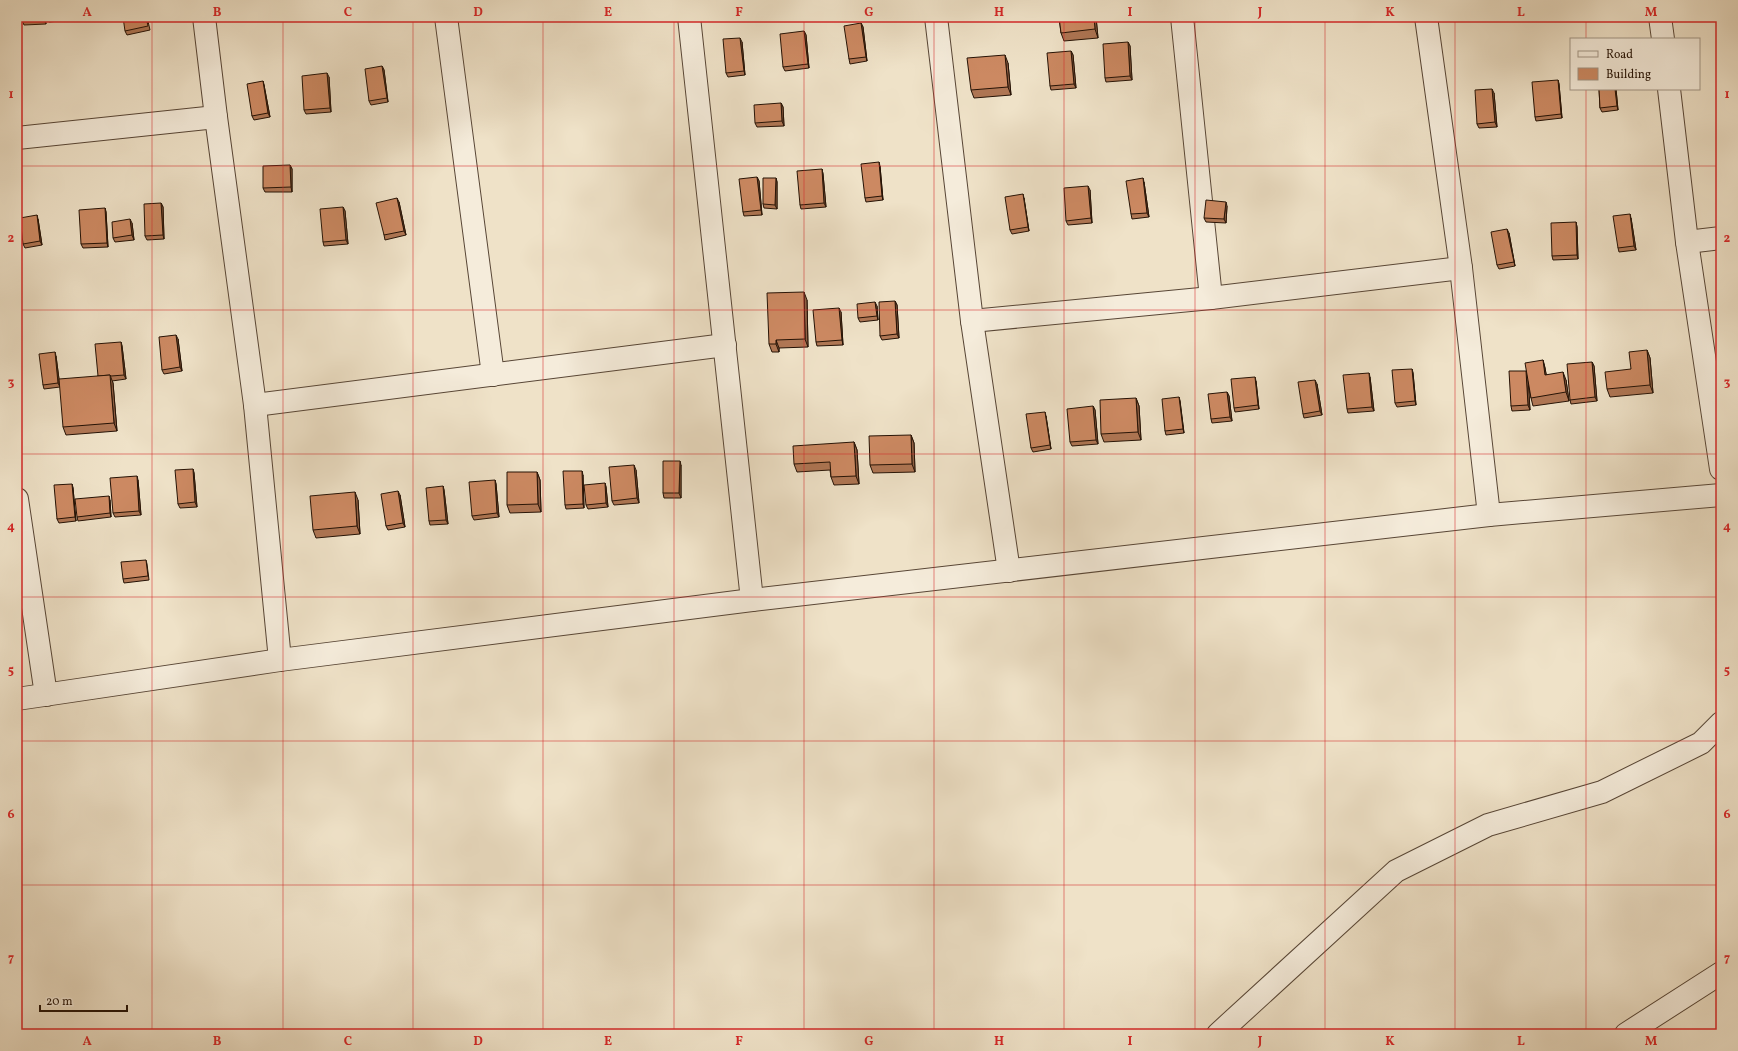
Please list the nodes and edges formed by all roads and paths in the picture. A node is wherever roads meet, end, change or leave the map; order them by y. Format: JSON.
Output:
{"nodes":[{"id":1,"x":204,"y":17,"type":"edge"},
{"id":2,"x":446,"y":17,"type":"edge"},
{"id":3,"x":689,"y":17,"type":"edge"},
{"id":4,"x":936,"y":17,"type":"edge"},
{"id":5,"x":1182,"y":17,"type":"edge"},
{"id":6,"x":1426,"y":17,"type":"edge"},
{"id":7,"x":1660,"y":17,"type":"edge"},
{"id":8,"x":1663,"y":38,"type":"edge"},
{"id":9,"x":1669,"y":90,"type":"edge"},
{"id":10,"x":216,"y":117,"type":"junction"},
{"id":11,"x":17,"y":138,"type":"edge"},
{"id":12,"x":1721,"y":238,"type":"edge"},
{"id":13,"x":1687,"y":242,"type":"junction"},
{"id":14,"x":1461,"y":268,"type":"junction"},
{"id":15,"x":1211,"y":298,"type":"junction"},
{"id":16,"x":972,"y":321,"type":"junction"},
{"id":17,"x":725,"y":345,"type":"junction"},
{"id":18,"x":493,"y":375,"type":"junction"},
{"id":19,"x":255,"y":405,"type":"junction"},
{"id":20,"x":1721,"y":469,"type":"edge"},
{"id":21,"x":1721,"y":495,"type":"edge"},
{"id":22,"x":17,"y":499,"type":"edge"},
{"id":23,"x":1489,"y":515,"type":"junction"},
{"id":24,"x":1009,"y":571,"type":"junction"},
{"id":25,"x":752,"y":600,"type":"junction"},
{"id":26,"x":280,"y":660,"type":"junction"},
{"id":27,"x":46,"y":694,"type":"junction"},
{"id":28,"x":17,"y":699,"type":"edge"},
{"id":29,"x":1721,"y":723,"type":"edge"},
{"id":30,"x":1721,"y":972,"type":"edge"},
{"id":31,"x":1218,"y":1034,"type":"edge"},
{"id":32,"x":1626,"y":1034,"type":"edge"}],
"edges":[{"from":1,"to":10,"type":"street"},
{"from":2,"to":18,"type":"street"},
{"from":3,"to":17,"type":"street"},
{"from":4,"to":16,"type":"street"},
{"from":5,"to":15,"type":"street"},
{"from":6,"to":14,"type":"street"},
{"from":7,"to":8,"type":"street"},
{"from":9,"to":13,"type":"street"},
{"from":10,"to":11,"type":"street"},
{"from":10,"to":19,"type":"street"},
{"from":12,"to":13,"type":"street"},
{"from":13,"to":20,"type":"street"},
{"from":14,"to":15,"type":"street"},
{"from":14,"to":23,"type":"street"},
{"from":15,"to":16,"type":"street"},
{"from":16,"to":24,"type":"street"},
{"from":17,"to":18,"type":"street"},
{"from":17,"to":25,"type":"street"},
{"from":18,"to":19,"type":"street"},
{"from":19,"to":26,"type":"street"},
{"from":21,"to":23,"type":"street"},
{"from":22,"to":27,"type":"street"},
{"from":23,"to":24,"type":"street"},
{"from":24,"to":25,"type":"street"},
{"from":25,"to":26,"type":"street"},
{"from":26,"to":27,"type":"street"},
{"from":27,"to":28,"type":"street"},
{"from":29,"to":31,"type":"street"},
{"from":30,"to":32,"type":"street"}]}
